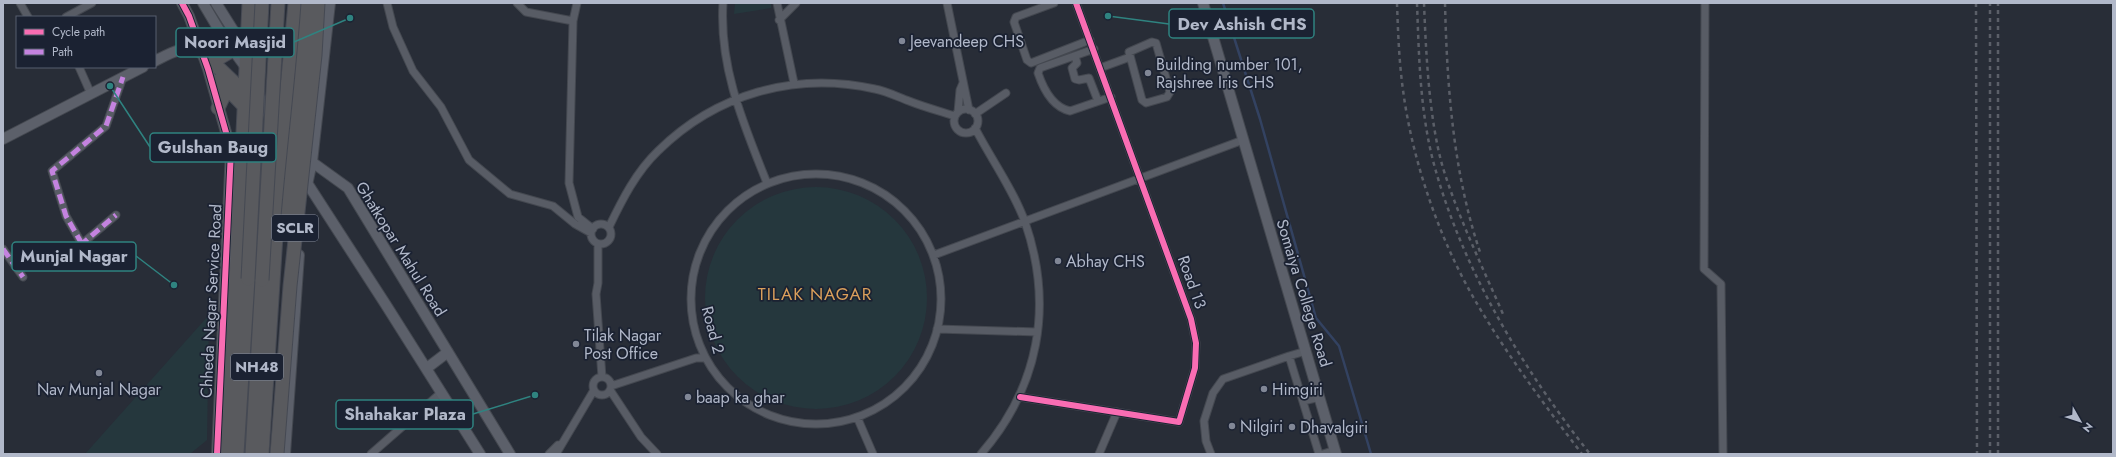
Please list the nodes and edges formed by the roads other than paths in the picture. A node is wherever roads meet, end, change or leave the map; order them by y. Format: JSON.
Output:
{"nodes":[{"id":1,"x":20,"y":3,"type":"edge"},
{"id":2,"x":92,"y":3,"type":"edge"},
{"id":3,"x":182,"y":3,"type":"edge"},
{"id":4,"x":203,"y":3,"type":"edge"},
{"id":5,"x":216,"y":3,"type":"edge"},
{"id":6,"x":249,"y":3,"type":"edge"},
{"id":7,"x":262,"y":3,"type":"edge"},
{"id":8,"x":278,"y":3,"type":"edge"},
{"id":9,"x":294,"y":3,"type":"edge"},
{"id":10,"x":308,"y":3,"type":"edge"},
{"id":11,"x":318,"y":3,"type":"edge"},
{"id":12,"x":330,"y":3,"type":"edge"},
{"id":13,"x":387,"y":3,"type":"edge"},
{"id":14,"x":517,"y":3,"type":"edge"},
{"id":15,"x":577,"y":3,"type":"edge"},
{"id":16,"x":724,"y":3,"type":"edge"},
{"id":17,"x":777,"y":3,"type":"edge"},
{"id":18,"x":796,"y":3,"type":"edge"},
{"id":19,"x":947,"y":3,"type":"edge"},
{"id":20,"x":1054,"y":3,"type":"edge"},
{"id":21,"x":1076,"y":3,"type":"edge"},
{"id":22,"x":1203,"y":3,"type":"edge"},
{"id":23,"x":1705,"y":3,"type":"edge"},
{"id":24,"x":27,"y":16,"type":"edge"},
{"id":25,"x":68,"y":16,"type":"edge"},
{"id":26,"x":779,"y":20,"type":"junction"},
{"id":27,"x":573,"y":21,"type":"junction"},
{"id":28,"x":1090,"y":40,"type":"junction"},
{"id":29,"x":1094,"y":49,"type":"junction"},
{"id":30,"x":233,"y":50,"type":"junction"},
{"id":31,"x":247,"y":52,"type":"junction"},
{"id":32,"x":1075,"y":56,"type":"junction"},
{"id":33,"x":1130,"y":57,"type":"junction"},
{"id":34,"x":156,"y":60,"type":"edge"},
{"id":35,"x":208,"y":61,"type":"junction"},
{"id":36,"x":246,"y":66,"type":"junction"},
{"id":37,"x":79,"y":68,"type":"edge"},
{"id":38,"x":141,"y":68,"type":"edge"},
{"id":39,"x":1100,"y":68,"type":"junction"},
{"id":40,"x":123,"y":77,"type":"junction"},
{"id":41,"x":794,"y":83,"type":"junction"},
{"id":42,"x":963,"y":83,"type":"junction"},
{"id":43,"x":228,"y":89,"type":"junction"},
{"id":44,"x":1006,"y":93,"type":"dead end"},
{"id":45,"x":91,"y":94,"type":"junction"},
{"id":46,"x":1111,"y":97,"type":"junction"},
{"id":47,"x":245,"y":99,"type":"junction"},
{"id":48,"x":734,"y":99,"type":"junction"},
{"id":49,"x":1098,"y":101,"type":"junction"},
{"id":50,"x":218,"y":108,"type":"junction"},
{"id":51,"x":972,"y":112,"type":"junction"},
{"id":52,"x":957,"y":114,"type":"junction"},
{"id":53,"x":284,"y":122,"type":"junction"},
{"id":54,"x":975,"y":128,"type":"junction"},
{"id":55,"x":243,"y":135,"type":"junction"},
{"id":56,"x":3,"y":138,"type":"edge"},
{"id":57,"x":1244,"y":140,"type":"junction"},
{"id":58,"x":284,"y":148,"type":"junction"},
{"id":59,"x":237,"y":153,"type":"junction"},
{"id":60,"x":312,"y":162,"type":"junction"},
{"id":61,"x":280,"y":172,"type":"junction"},
{"id":62,"x":1140,"y":178,"type":"junction"},
{"id":63,"x":307,"y":183,"type":"junction"},
{"id":64,"x":767,"y":183,"type":"junction"},
{"id":65,"x":116,"y":215,"type":"dead end"},
{"id":66,"x":1025,"y":221,"type":"junction"},
{"id":67,"x":609,"y":227,"type":"junction"},
{"id":68,"x":592,"y":231,"type":"junction"},
{"id":69,"x":82,"y":244,"type":"junction"},
{"id":70,"x":598,"y":244,"type":"junction"},
{"id":71,"x":3,"y":249,"type":"edge"},
{"id":72,"x":934,"y":255,"type":"junction"},
{"id":73,"x":57,"y":265,"type":"dead end"},
{"id":74,"x":23,"y":277,"type":"dead end"},
{"id":75,"x":937,"y":329,"type":"junction"},
{"id":76,"x":1037,"y":332,"type":"junction"},
{"id":77,"x":1306,"y":351,"type":"junction"},
{"id":78,"x":448,"y":352,"type":"junction"},
{"id":79,"x":1289,"y":356,"type":"junction"},
{"id":80,"x":703,"y":358,"type":"junction"},
{"id":81,"x":427,"y":368,"type":"junction"},
{"id":82,"x":602,"y":377,"type":"junction"},
{"id":83,"x":611,"y":388,"type":"junction"},
{"id":84,"x":594,"y":390,"type":"junction"},
{"id":85,"x":442,"y":392,"type":"junction"},
{"id":86,"x":1020,"y":397,"type":"junction"},
{"id":87,"x":1320,"y":398,"type":"junction"},
{"id":88,"x":1303,"y":401,"type":"junction"},
{"id":89,"x":1117,"y":412,"type":"junction"},
{"id":90,"x":857,"y":417,"type":"junction"},
{"id":91,"x":563,"y":440,"type":"junction"},
{"id":92,"x":1336,"y":452,"type":"edge"},
{"id":93,"x":217,"y":454,"type":"edge"},
{"id":94,"x":228,"y":454,"type":"edge"},
{"id":95,"x":238,"y":454,"type":"edge"},
{"id":96,"x":252,"y":454,"type":"edge"},
{"id":97,"x":262,"y":454,"type":"edge"},
{"id":98,"x":269,"y":454,"type":"edge"},
{"id":99,"x":277,"y":454,"type":"edge"},
{"id":100,"x":285,"y":454,"type":"edge"},
{"id":101,"x":372,"y":454,"type":"edge"},
{"id":102,"x":480,"y":454,"type":"edge"},
{"id":103,"x":510,"y":454,"type":"edge"},
{"id":104,"x":549,"y":454,"type":"edge"},
{"id":105,"x":556,"y":454,"type":"edge"},
{"id":106,"x":657,"y":454,"type":"edge"},
{"id":107,"x":873,"y":454,"type":"edge"},
{"id":108,"x":981,"y":454,"type":"edge"},
{"id":109,"x":1099,"y":454,"type":"edge"},
{"id":110,"x":1211,"y":454,"type":"edge"},
{"id":111,"x":1319,"y":454,"type":"edge"},
{"id":112,"x":1323,"y":454,"type":"edge"},
{"id":113,"x":1723,"y":454,"type":"edge"}],
"edges":[{"from":1,"to":24,"type":"street"},
{"from":2,"to":25,"type":"street"},
{"from":3,"to":35,"type":"street","name":"Chheda Nagar Service Road"},
{"from":4,"to":30,"type":"street"},
{"from":5,"to":31,"type":"street","name":"Ghatkopar Mahul Road"},
{"from":6,"to":31,"type":"highway"},
{"from":7,"to":95,"type":"highway","number":"NH48","bridge":true},
{"from":8,"to":96,"type":"highway","number":"NH48","bridge":true},
{"from":9,"to":53,"type":"highway"},
{"from":10,"to":98,"type":"highway","number":"SCLR","bridge":true},
{"from":11,"to":99,"type":"highway","number":"SCLR","bridge":true},
{"from":12,"to":60,"type":"street"},
{"from":13,"to":68,"type":"street"},
{"from":14,"to":27,"type":"street"},
{"from":15,"to":27,"type":"street"},
{"from":16,"to":48,"type":"street"},
{"from":17,"to":26,"type":"street"},
{"from":18,"to":26,"type":"street"},
{"from":19,"to":42,"type":"street"},
{"from":20,"to":28,"type":"street"},
{"from":21,"to":28,"type":"street","name":"Road 13"},
{"from":22,"to":57,"type":"street","name":"Somaiya College Road"},
{"from":23,"to":113,"type":"street"},
{"from":26,"to":41,"type":"street"},
{"from":27,"to":68,"type":"street"},
{"from":28,"to":29,"type":"street","name":"Road 13"},
{"from":29,"to":32,"type":"street"},
{"from":29,"to":39,"type":"street","name":"Road 13"},
{"from":30,"to":35,"type":"highway"},
{"from":30,"to":36,"type":"street"},
{"from":31,"to":36,"type":"highway"},
{"from":31,"to":53,"type":"street","name":"Ghatkopar Mahul Road"},
{"from":32,"to":49,"type":"street"},
{"from":32,"to":49,"type":"street"},
{"from":33,"to":33,"type":"street"},
{"from":33,"to":39,"type":"street"},
{"from":34,"to":35,"type":"street"},
{"from":35,"to":43,"type":"highway"},
{"from":35,"to":47,"type":"highway"},
{"from":35,"to":50,"type":"street","name":"Chheda Nagar Service Road"},
{"from":36,"to":47,"type":"highway"},
{"from":36,"to":58,"type":"street"},
{"from":37,"to":45,"type":"street"},
{"from":38,"to":40,"type":"street"},
{"from":39,"to":46,"type":"street","name":"Road 13"},
{"from":40,"to":45,"type":"street"},
{"from":40,"to":69,"type":"street"},
{"from":41,"to":48,"type":"street"},
{"from":41,"to":52,"type":"street"},
{"from":42,"to":51,"type":"street"},
{"from":42,"to":52,"type":"street"},
{"from":43,"to":47,"type":"highway"},
{"from":43,"to":50,"type":"highway"},
{"from":44,"to":51,"type":"street"},
{"from":45,"to":56,"type":"street"},
{"from":46,"to":49,"type":"street"},
{"from":46,"to":62,"type":"street","name":"Road 13"},
{"from":47,"to":55,"type":"highway"},
{"from":48,"to":64,"type":"street"},
{"from":48,"to":67,"type":"street"},
{"from":50,"to":59,"type":"street","name":"Chheda Nagar Service Road"},
{"from":51,"to":52,"type":"street"},
{"from":51,"to":54,"type":"street"},
{"from":52,"to":54,"type":"street"},
{"from":53,"to":58,"type":"highway"},
{"from":53,"to":60,"type":"street","name":"Ghatkopar Mahul Road"},
{"from":54,"to":66,"type":"street"},
{"from":55,"to":58,"type":"street"},
{"from":55,"to":59,"type":"highway"},
{"from":57,"to":62,"type":"street"},
{"from":57,"to":77,"type":"street","name":"Somaiya College Road"},
{"from":58,"to":60,"type":"street"},
{"from":58,"to":61,"type":"highway"},
{"from":58,"to":63,"type":"street"},
{"from":59,"to":61,"type":"street"},
{"from":59,"to":93,"type":"street","name":"Chheda Nagar Service Road"},
{"from":59,"to":94,"type":"highway"},
{"from":60,"to":63,"type":"street"},
{"from":60,"to":78,"type":"street","name":"Ghatkopar Mahul Road"},
{"from":61,"to":63,"type":"street"},
{"from":61,"to":97,"type":"highway"},
{"from":62,"to":66,"type":"street"},
{"from":62,"to":89,"type":"street","name":"Road 13"},
{"from":63,"to":81,"type":"street"},
{"from":63,"to":100,"type":"street"},
{"from":64,"to":72,"type":"street","name":"Road 2"},
{"from":64,"to":80,"type":"street","name":"Road 2"},
{"from":65,"to":69,"type":"street"},
{"from":66,"to":72,"type":"street"},
{"from":66,"to":76,"type":"street"},
{"from":67,"to":68,"type":"street"},
{"from":67,"to":70,"type":"street"},
{"from":68,"to":70,"type":"street"},
{"from":69,"to":73,"type":"street"},
{"from":70,"to":82,"type":"street"},
{"from":71,"to":74,"type":"street"},
{"from":72,"to":75,"type":"street","name":"Road 2"},
{"from":75,"to":76,"type":"street"},
{"from":75,"to":90,"type":"street","name":"Road 2"},
{"from":76,"to":86,"type":"street"},
{"from":77,"to":79,"type":"street"},
{"from":77,"to":87,"type":"street","name":"Somaiya College Road"},
{"from":78,"to":81,"type":"street"},
{"from":78,"to":103,"type":"street","name":"Ghatkopar Mahul Road"},
{"from":79,"to":88,"type":"street"},
{"from":79,"to":110,"type":"street"},
{"from":80,"to":83,"type":"street"},
{"from":80,"to":90,"type":"street","name":"Road 2"},
{"from":81,"to":85,"type":"street"},
{"from":82,"to":83,"type":"street"},
{"from":82,"to":84,"type":"street"},
{"from":83,"to":84,"type":"street"},
{"from":83,"to":106,"type":"street"},
{"from":84,"to":91,"type":"street"},
{"from":85,"to":101,"type":"street"},
{"from":85,"to":102,"type":"street"},
{"from":86,"to":89,"type":"street","name":"Road 13"},
{"from":86,"to":108,"type":"street"},
{"from":87,"to":88,"type":"street"},
{"from":87,"to":92,"type":"street","name":"Somaiya College Road"},
{"from":88,"to":111,"type":"street"},
{"from":89,"to":109,"type":"street"},
{"from":90,"to":107,"type":"street"},
{"from":91,"to":104,"type":"street"},
{"from":91,"to":105,"type":"street"},
{"from":92,"to":112,"type":"street"}]}
